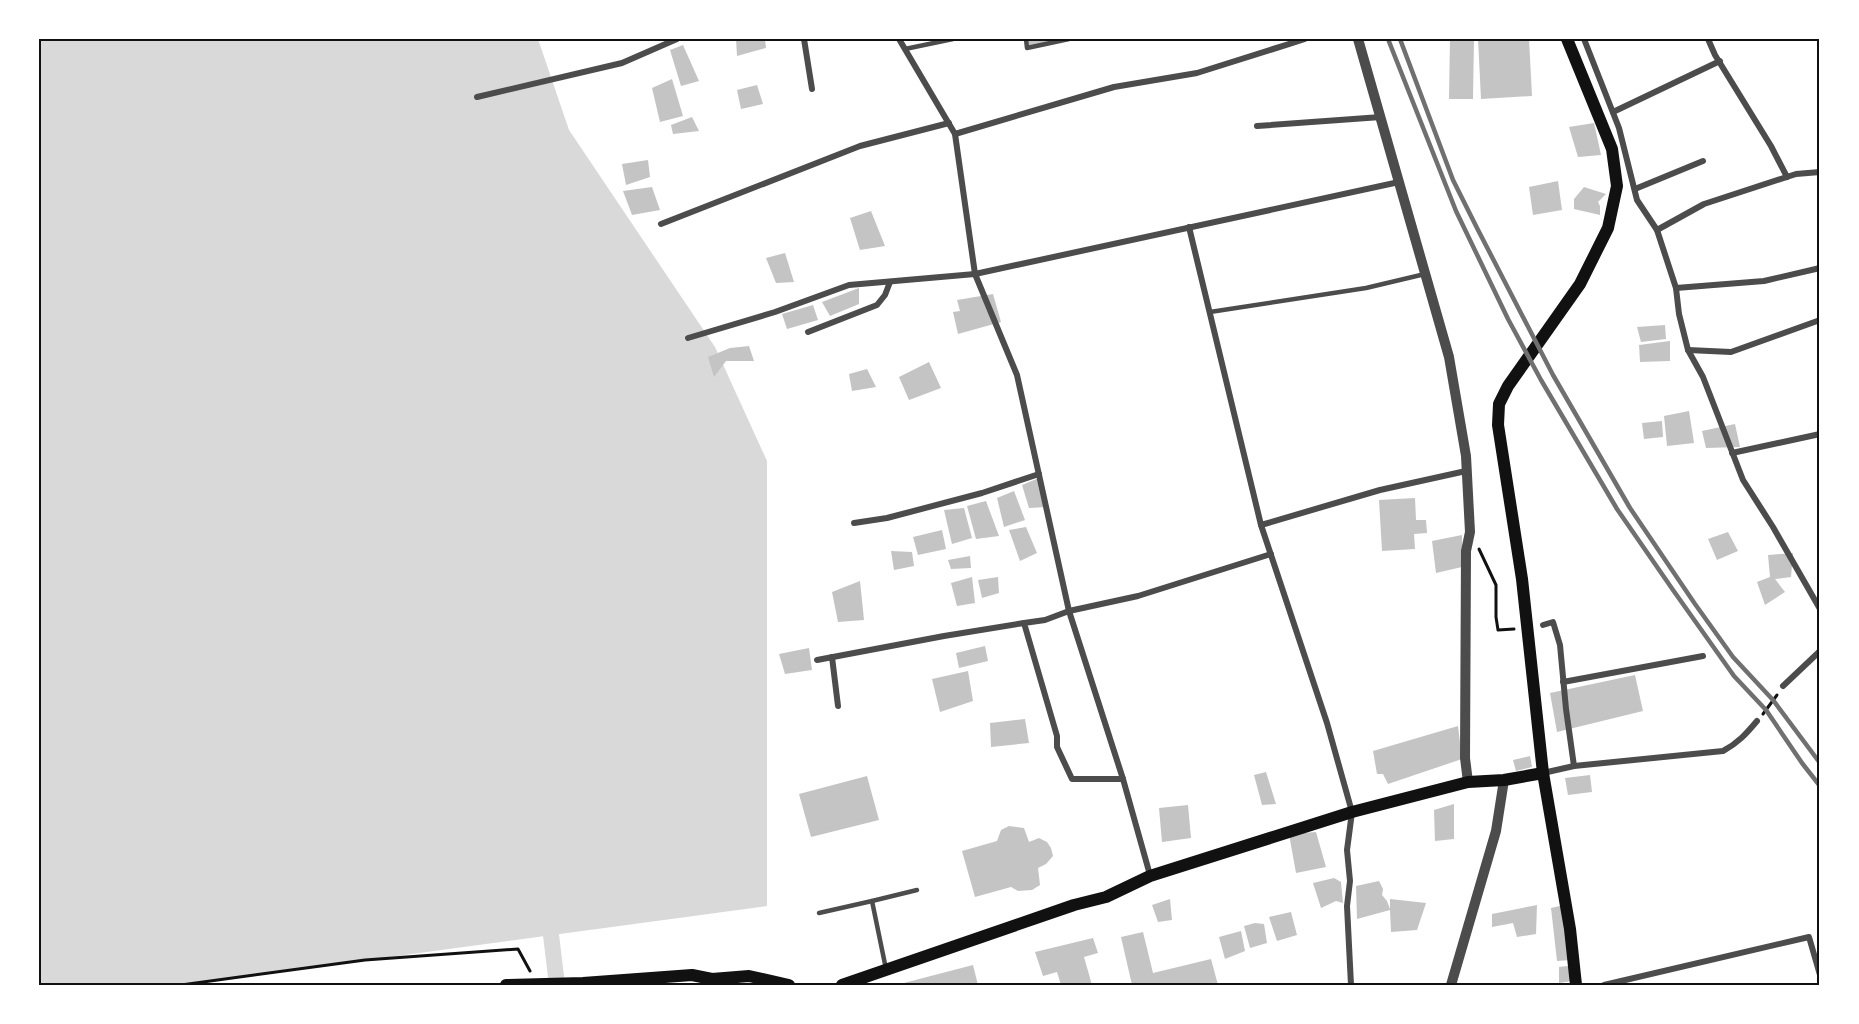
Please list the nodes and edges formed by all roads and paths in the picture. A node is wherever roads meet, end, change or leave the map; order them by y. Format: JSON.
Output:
{"nodes":[{"id":1,"x":677,"y":39,"type":"edge"},
{"id":2,"x":804,"y":39,"type":"edge"},
{"id":3,"x":899,"y":39,"type":"edge"},
{"id":4,"x":953,"y":39,"type":"edge"},
{"id":5,"x":1026,"y":39,"type":"edge"},
{"id":6,"x":1069,"y":39,"type":"edge"},
{"id":7,"x":1305,"y":39,"type":"edge"},
{"id":8,"x":1358,"y":39,"type":"edge"},
{"id":9,"x":1568,"y":39,"type":"edge"},
{"id":10,"x":1584,"y":39,"type":"edge"},
{"id":11,"x":1708,"y":39,"type":"edge"},
{"id":12,"x":905,"y":49,"type":"junction"},
{"id":13,"x":1720,"y":62,"type":"junction"},
{"id":14,"x":812,"y":89,"type":"dead end"},
{"id":15,"x":477,"y":97,"type":"dead end"},
{"id":16,"x":1613,"y":112,"type":"junction"},
{"id":17,"x":1381,"y":117,"type":"junction"},
{"id":18,"x":949,"y":123,"type":"junction"},
{"id":19,"x":1257,"y":126,"type":"dead end"},
{"id":20,"x":955,"y":134,"type":"junction"},
{"id":21,"x":1703,"y":161,"type":"dead end"},
{"id":22,"x":1820,"y":172,"type":"edge"},
{"id":23,"x":1787,"y":177,"type":"junction"},
{"id":24,"x":1399,"y":182,"type":"junction"},
{"id":25,"x":1635,"y":189,"type":"junction"},
{"id":26,"x":661,"y":224,"type":"dead end"},
{"id":27,"x":1189,"y":227,"type":"junction"},
{"id":28,"x":1657,"y":230,"type":"junction"},
{"id":29,"x":1820,"y":268,"type":"edge"},
{"id":30,"x":975,"y":274,"type":"junction"},
{"id":31,"x":1425,"y":274,"type":"junction"},
{"id":32,"x":890,"y":282,"type":"junction"},
{"id":33,"x":1676,"y":288,"type":"junction"},
{"id":34,"x":1209,"y":312,"type":"junction"},
{"id":35,"x":1820,"y":320,"type":"edge"},
{"id":36,"x":808,"y":332,"type":"dead end"},
{"id":37,"x":688,"y":338,"type":"dead end"},
{"id":38,"x":1688,"y":350,"type":"junction"},
{"id":39,"x":1820,"y":434,"type":"edge"},
{"id":40,"x":1732,"y":453,"type":"junction"},
{"id":41,"x":1466,"y":471,"type":"junction"},
{"id":42,"x":1039,"y":474,"type":"junction"},
{"id":43,"x":854,"y":523,"type":"dead end"},
{"id":44,"x":1261,"y":525,"type":"junction"},
{"id":45,"x":1470,"y":532,"type":"junction"},
{"id":46,"x":1271,"y":554,"type":"junction"},
{"id":47,"x":1820,"y":609,"type":"edge"},
{"id":48,"x":1070,"y":611,"type":"junction"},
{"id":49,"x":1024,"y":623,"type":"junction"},
{"id":50,"x":1543,"y":624,"type":"dead end"},
{"id":51,"x":1518,"y":629,"type":"dead end"},
{"id":52,"x":1820,"y":651,"type":"edge"},
{"id":53,"x":1703,"y":656,"type":"dead end"},
{"id":54,"x":832,"y":657,"type":"junction"},
{"id":55,"x":817,"y":660,"type":"dead end"},
{"id":56,"x":1563,"y":682,"type":"junction"},
{"id":57,"x":1783,"y":686,"type":"joint"},
{"id":58,"x":838,"y":706,"type":"dead end"},
{"id":59,"x":1757,"y":721,"type":"joint"},
{"id":60,"x":1574,"y":766,"type":"junction"},
{"id":61,"x":1543,"y":773,"type":"junction"},
{"id":62,"x":1123,"y":779,"type":"junction"},
{"id":63,"x":1504,"y":780,"type":"junction"},
{"id":64,"x":1468,"y":782,"type":"junction"},
{"id":65,"x":1352,"y":812,"type":"junction"},
{"id":66,"x":1150,"y":876,"type":"junction"},
{"id":67,"x":917,"y":890,"type":"dead end"},
{"id":68,"x":872,"y":901,"type":"junction"},
{"id":69,"x":819,"y":913,"type":"dead end"},
{"id":70,"x":879,"y":975,"type":"junction"},
{"id":71,"x":1820,"y":975,"type":"edge"},
{"id":72,"x":708,"y":982,"type":"edge"},
{"id":73,"x":606,"y":983,"type":"edge"},
{"id":74,"x":181,"y":985,"type":"edge"},
{"id":75,"x":506,"y":985,"type":"edge"},
{"id":76,"x":519,"y":985,"type":"edge"},
{"id":77,"x":537,"y":985,"type":"edge"},
{"id":78,"x":789,"y":985,"type":"edge"},
{"id":79,"x":842,"y":985,"type":"edge"},
{"id":80,"x":1351,"y":985,"type":"edge"},
{"id":81,"x":1451,"y":985,"type":"edge"},
{"id":82,"x":1576,"y":985,"type":"edge"},
{"id":83,"x":1604,"y":985,"type":"edge"}],
"edges":[{"from":1,"to":15,"type":"street"},
{"from":2,"to":14,"type":"street"},
{"from":3,"to":12,"type":"street"},
{"from":4,"to":12,"type":"lane"},
{"from":5,"to":6,"type":"lane"},
{"from":7,"to":20,"type":"street"},
{"from":8,"to":17,"type":"street"},
{"from":9,"to":61,"type":"main road"},
{"from":10,"to":16,"type":"street"},
{"from":11,"to":13,"type":"street"},
{"from":12,"to":18,"type":"street"},
{"from":13,"to":16,"type":"street"},
{"from":13,"to":23,"type":"street"},
{"from":16,"to":25,"type":"street"},
{"from":17,"to":19,"type":"street"},
{"from":17,"to":24,"type":"street"},
{"from":18,"to":20,"type":"street"},
{"from":18,"to":26,"type":"street"},
{"from":20,"to":30,"type":"street"},
{"from":21,"to":25,"type":"street"},
{"from":22,"to":23,"type":"street"},
{"from":23,"to":28,"type":"street"},
{"from":24,"to":27,"type":"street"},
{"from":24,"to":31,"type":"street"},
{"from":25,"to":28,"type":"street"},
{"from":27,"to":30,"type":"street"},
{"from":27,"to":34,"type":"street"},
{"from":28,"to":33,"type":"street"},
{"from":29,"to":33,"type":"street"},
{"from":30,"to":32,"type":"street"},
{"from":30,"to":42,"type":"street"},
{"from":31,"to":34,"type":"lane"},
{"from":31,"to":41,"type":"street"},
{"from":32,"to":36,"type":"street"},
{"from":32,"to":37,"type":"street"},
{"from":33,"to":38,"type":"street"},
{"from":34,"to":44,"type":"street"},
{"from":35,"to":38,"type":"street"},
{"from":38,"to":40,"type":"street"},
{"from":39,"to":40,"type":"street"},
{"from":40,"to":47,"type":"street"},
{"from":41,"to":44,"type":"street"},
{"from":41,"to":45,"type":"street"},
{"from":42,"to":43,"type":"street"},
{"from":42,"to":48,"type":"street"},
{"from":44,"to":46,"type":"street"},
{"from":45,"to":51,"type":"path"},
{"from":45,"to":64,"type":"street"},
{"from":46,"to":48,"type":"street"},
{"from":46,"to":65,"type":"street"},
{"from":48,"to":49,"type":"street"},
{"from":48,"to":62,"type":"street"},
{"from":49,"to":54,"type":"street"},
{"from":49,"to":62,"type":"street"},
{"from":50,"to":56,"type":"street"},
{"from":52,"to":57,"type":"street"},
{"from":53,"to":56,"type":"street"},
{"from":54,"to":55,"type":"street"},
{"from":54,"to":58,"type":"street"},
{"from":56,"to":60,"type":"street"},
{"from":57,"to":59,"type":"path"},
{"from":59,"to":60,"type":"street"},
{"from":60,"to":61,"type":"street"},
{"from":61,"to":63,"type":"main road"},
{"from":61,"to":82,"type":"main road"},
{"from":62,"to":66,"type":"street"},
{"from":63,"to":64,"type":"main road"},
{"from":63,"to":81,"type":"street"},
{"from":64,"to":65,"type":"main road"},
{"from":65,"to":66,"type":"main road"},
{"from":65,"to":80,"type":"street"},
{"from":66,"to":70,"type":"main road"},
{"from":67,"to":68,"type":"lane"},
{"from":68,"to":69,"type":"lane"},
{"from":68,"to":70,"type":"lane"},
{"from":70,"to":79,"type":"main road"},
{"from":71,"to":83,"type":"street"},
{"from":72,"to":73,"type":"main road"},
{"from":72,"to":78,"type":"main road"},
{"from":73,"to":77,"type":"main road"},
{"from":74,"to":77,"type":"path"},
{"from":75,"to":76,"type":"main road"},
{"from":76,"to":77,"type":"main road"}]}
